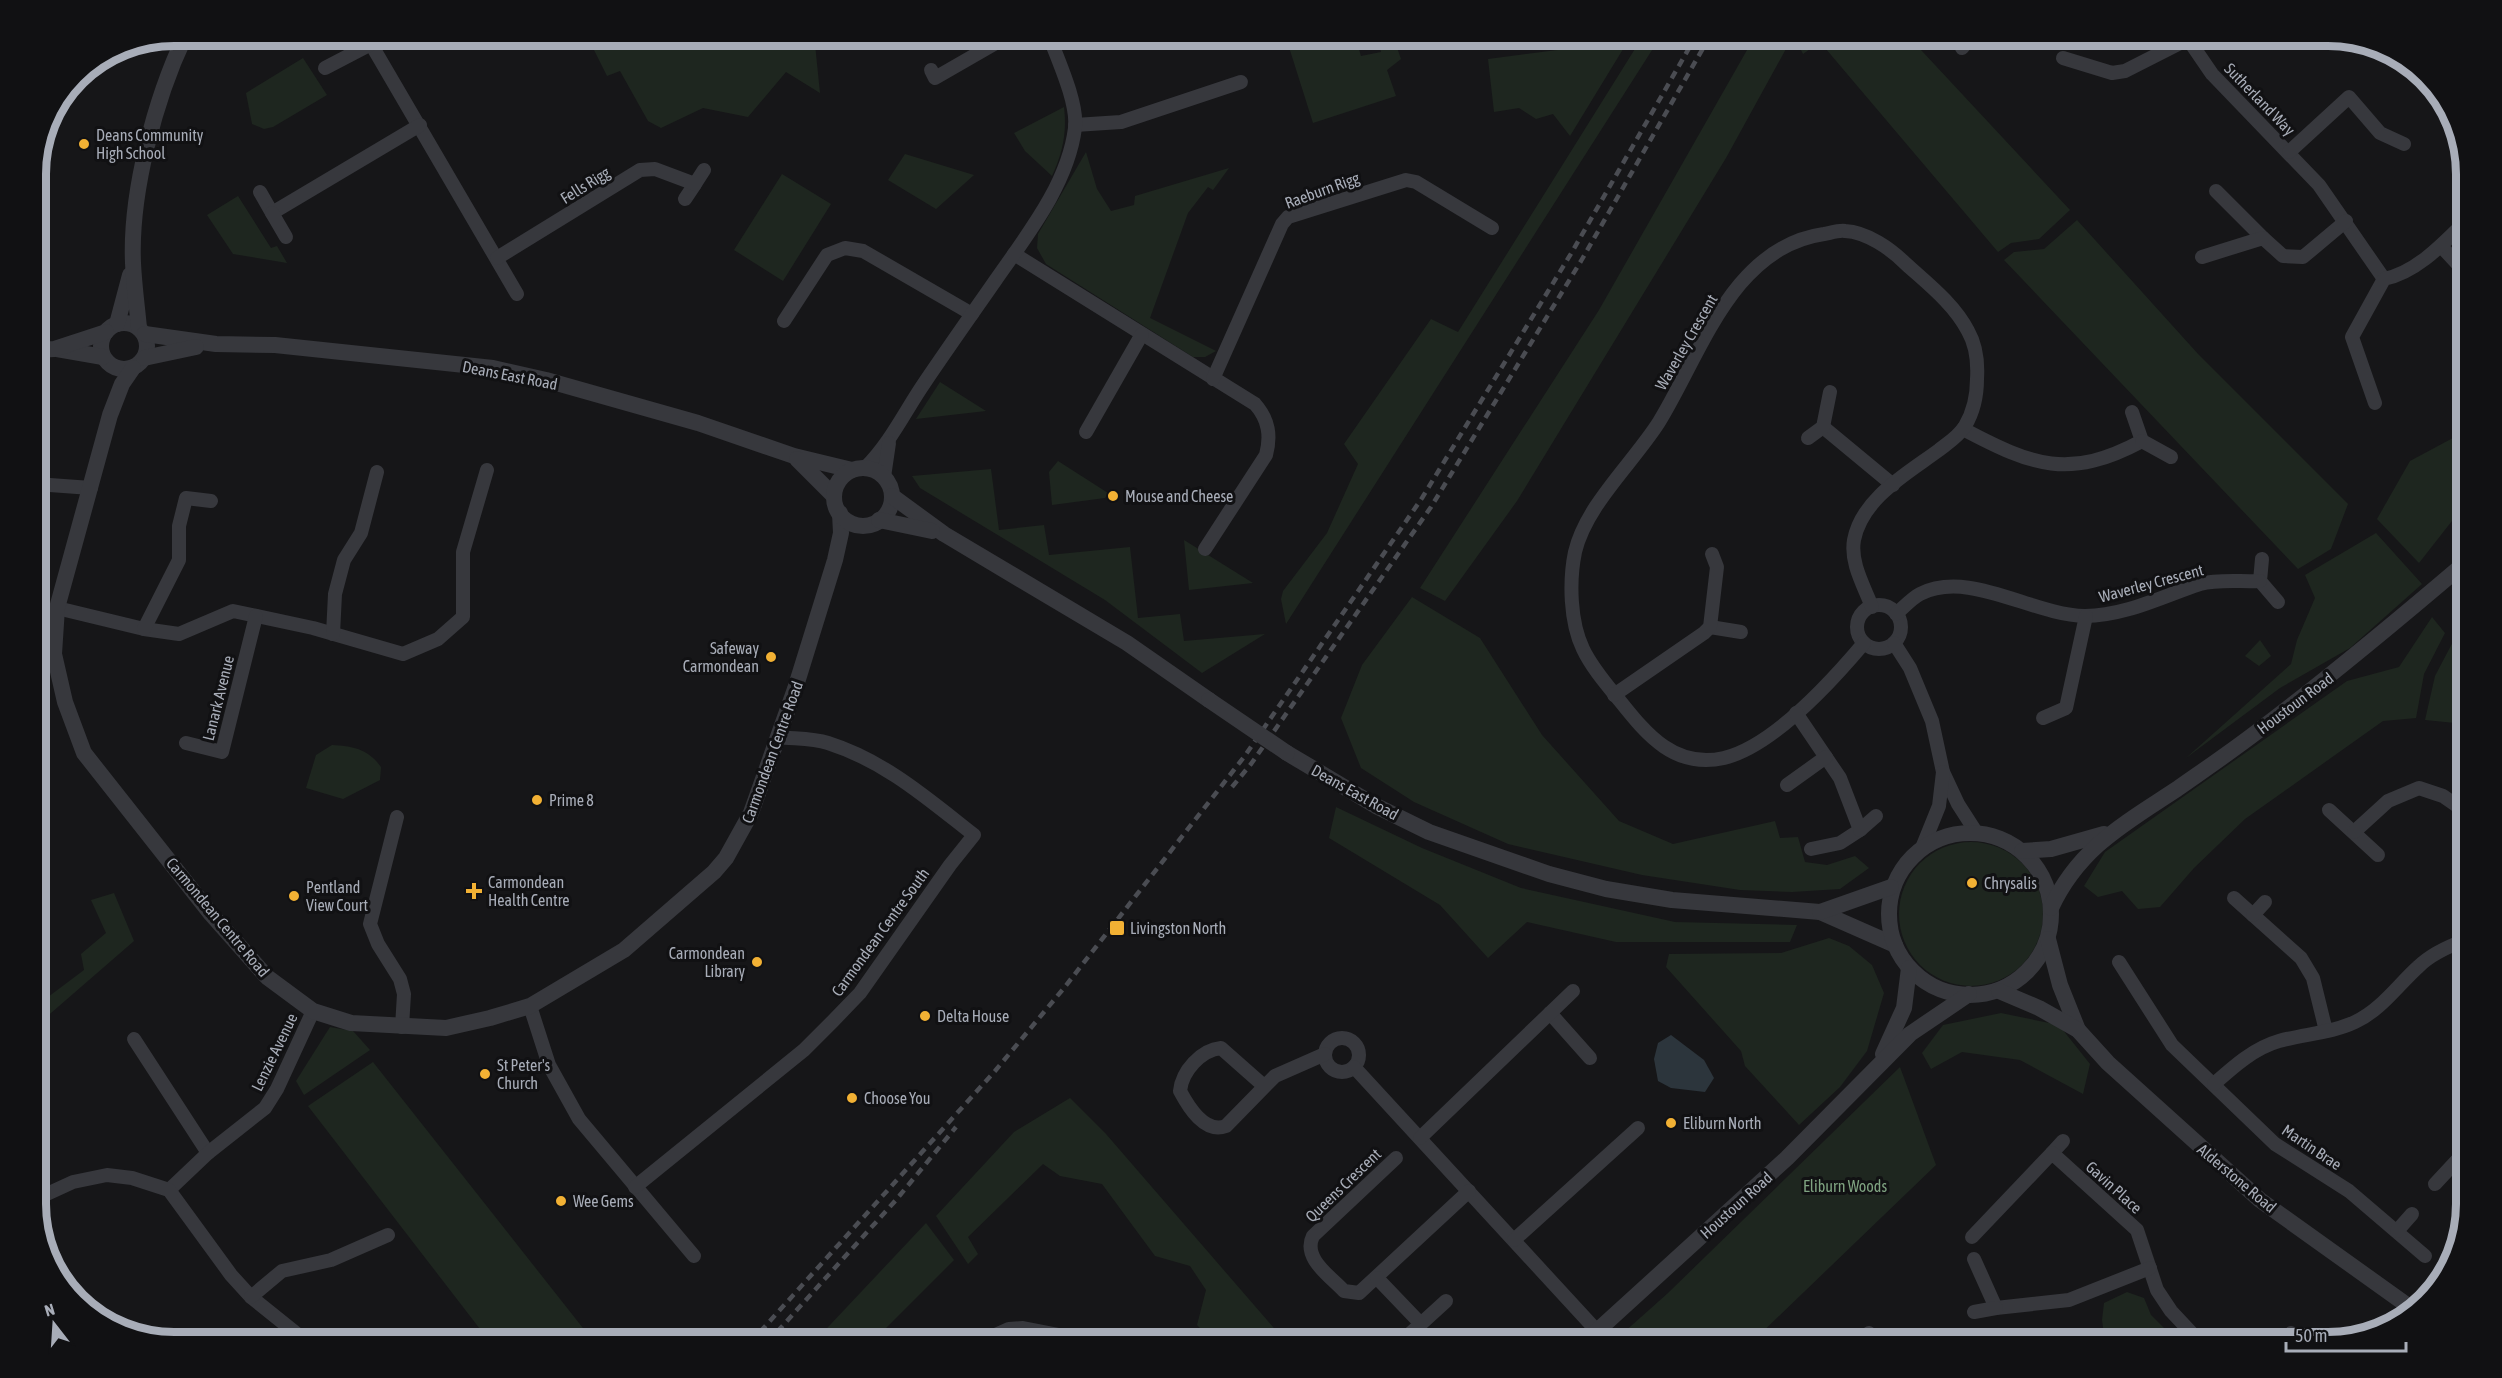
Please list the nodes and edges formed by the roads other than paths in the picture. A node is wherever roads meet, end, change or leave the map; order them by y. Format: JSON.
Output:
{"nodes":[{"id":1,"x":2171,"y":46,"type":"edge"},
{"id":2,"x":2193,"y":46,"type":"edge"},
{"id":3,"x":181,"y":47,"type":"edge"},
{"id":4,"x":360,"y":47,"type":"edge"},
{"id":5,"x":375,"y":47,"type":"edge"},
{"id":6,"x":990,"y":47,"type":"edge"},
{"id":7,"x":1053,"y":47,"type":"edge"},
{"id":8,"x":2063,"y":58,"type":"dead end"},
{"id":9,"x":326,"y":68,"type":"dead end"},
{"id":10,"x":931,"y":70,"type":"dead end"},
{"id":11,"x":1241,"y":82,"type":"dead end"},
{"id":12,"x":420,"y":125,"type":"junction"},
{"id":13,"x":1076,"y":126,"type":"junction"},
{"id":14,"x":2404,"y":144,"type":"dead end"},
{"id":15,"x":2289,"y":152,"type":"junction"},
{"id":16,"x":704,"y":170,"type":"dead end"},
{"id":17,"x":695,"y":184,"type":"junction"},
{"id":18,"x":2216,"y":191,"type":"dead end"},
{"id":19,"x":260,"y":192,"type":"dead end"},
{"id":20,"x":685,"y":199,"type":"dead end"},
{"id":21,"x":272,"y":213,"type":"junction"},
{"id":22,"x":2346,"y":221,"type":"junction"},
{"id":23,"x":1492,"y":228,"type":"dead end"},
{"id":24,"x":2455,"y":232,"type":"edge"},
{"id":25,"x":286,"y":237,"type":"dead end"},
{"id":26,"x":2263,"y":238,"type":"junction"},
{"id":27,"x":2441,"y":246,"type":"junction"},
{"id":28,"x":1014,"y":254,"type":"junction"},
{"id":29,"x":2202,"y":257,"type":"dead end"},
{"id":30,"x":497,"y":258,"type":"junction"},
{"id":31,"x":2455,"y":261,"type":"edge"},
{"id":32,"x":133,"y":262,"type":"junction"},
{"id":33,"x":2384,"y":279,"type":"junction"},
{"id":34,"x":517,"y":294,"type":"dead end"},
{"id":35,"x":972,"y":314,"type":"junction"},
{"id":36,"x":784,"y":321,"type":"dead end"},
{"id":37,"x":111,"y":328,"type":"junction"},
{"id":38,"x":142,"y":331,"type":"junction"},
{"id":39,"x":1142,"y":334,"type":"junction"},
{"id":40,"x":216,"y":344,"type":"junction"},
{"id":41,"x":47,"y":349,"type":"edge"},
{"id":42,"x":54,"y":349,"type":"junction"},
{"id":43,"x":106,"y":361,"type":"junction"},
{"id":44,"x":139,"y":363,"type":"junction"},
{"id":45,"x":1213,"y":379,"type":"junction"},
{"id":46,"x":1830,"y":392,"type":"dead end"},
{"id":47,"x":2375,"y":402,"type":"dead end"},
{"id":48,"x":2132,"y":412,"type":"dead end"},
{"id":49,"x":110,"y":415,"type":"junction"},
{"id":50,"x":1823,"y":427,"type":"junction"},
{"id":51,"x":1963,"y":429,"type":"junction"},
{"id":52,"x":1086,"y":432,"type":"dead end"},
{"id":53,"x":1808,"y":438,"type":"dead end"},
{"id":54,"x":890,"y":441,"type":"junction"},
{"id":55,"x":2142,"y":441,"type":"junction"},
{"id":56,"x":794,"y":456,"type":"junction"},
{"id":57,"x":2171,"y":457,"type":"dead end"},
{"id":58,"x":859,"y":469,"type":"junction"},
{"id":59,"x":487,"y":470,"type":"dead end"},
{"id":60,"x":377,"y":472,"type":"dead end"},
{"id":61,"x":884,"y":477,"type":"junction"},
{"id":62,"x":47,"y":485,"type":"edge"},
{"id":63,"x":1893,"y":485,"type":"junction"},
{"id":64,"x":91,"y":488,"type":"junction"},
{"id":65,"x":834,"y":496,"type":"junction"},
{"id":66,"x":892,"y":496,"type":"junction"},
{"id":67,"x":211,"y":501,"type":"dead end"},
{"id":68,"x":840,"y":513,"type":"junction"},
{"id":69,"x":873,"y":523,"type":"junction"},
{"id":70,"x":944,"y":534,"type":"junction"},
{"id":71,"x":1205,"y":549,"type":"dead end"},
{"id":72,"x":1712,"y":554,"type":"dead end"},
{"id":73,"x":2262,"y":559,"type":"dead end"},
{"id":74,"x":835,"y":560,"type":"junction"},
{"id":75,"x":2455,"y":571,"type":"edge"},
{"id":76,"x":2260,"y":581,"type":"junction"},
{"id":77,"x":2278,"y":602,"type":"dead end"},
{"id":78,"x":1872,"y":607,"type":"junction"},
{"id":79,"x":57,"y":608,"type":"junction"},
{"id":80,"x":1896,"y":614,"type":"junction"},
{"id":81,"x":256,"y":616,"type":"junction"},
{"id":82,"x":2086,"y":616,"type":"junction"},
{"id":83,"x":1710,"y":627,"type":"junction"},
{"id":84,"x":144,"y":629,"type":"junction"},
{"id":85,"x":1741,"y":632,"type":"dead end"},
{"id":86,"x":333,"y":634,"type":"junction"},
{"id":87,"x":1894,"y":643,"type":"junction"},
{"id":88,"x":1864,"y":644,"type":"junction"},
{"id":89,"x":1614,"y":695,"type":"junction"},
{"id":90,"x":1796,"y":713,"type":"junction"},
{"id":91,"x":2043,"y":718,"type":"dead end"},
{"id":92,"x":778,"y":737,"type":"junction"},
{"id":93,"x":186,"y":742,"type":"dead end"},
{"id":94,"x":1826,"y":757,"type":"junction"},
{"id":95,"x":1943,"y":772,"type":"junction"},
{"id":96,"x":1786,"y":785,"type":"dead end"},
{"id":97,"x":2456,"y":805,"type":"edge"},
{"id":98,"x":2330,"y":810,"type":"dead end"},
{"id":99,"x":1876,"y":816,"type":"dead end"},
{"id":100,"x":397,"y":817,"type":"dead end"},
{"id":101,"x":1860,"y":830,"type":"junction"},
{"id":102,"x":2113,"y":831,"type":"junction"},
{"id":103,"x":1976,"y":832,"type":"junction"},
{"id":104,"x":2354,"y":832,"type":"junction"},
{"id":105,"x":1922,"y":848,"type":"junction"},
{"id":106,"x":1811,"y":849,"type":"dead end"},
{"id":107,"x":2022,"y":851,"type":"junction"},
{"id":108,"x":2378,"y":855,"type":"dead end"},
{"id":109,"x":1891,"y":887,"type":"junction"},
{"id":110,"x":2234,"y":898,"type":"dead end"},
{"id":111,"x":2265,"y":902,"type":"dead end"},
{"id":112,"x":2051,"y":908,"type":"junction"},
{"id":113,"x":1820,"y":912,"type":"junction"},
{"id":114,"x":2253,"y":915,"type":"junction"},
{"id":115,"x":2048,"y":939,"type":"junction"},
{"id":116,"x":2456,"y":944,"type":"edge"},
{"id":117,"x":1895,"y":945,"type":"junction"},
{"id":118,"x":2119,"y":962,"type":"dead end"},
{"id":119,"x":1909,"y":968,"type":"junction"},
{"id":120,"x":1573,"y":991,"type":"dead end"},
{"id":121,"x":1999,"y":991,"type":"junction"},
{"id":122,"x":1969,"y":994,"type":"junction"},
{"id":123,"x":530,"y":1006,"type":"junction"},
{"id":124,"x":313,"y":1011,"type":"junction"},
{"id":125,"x":1550,"y":1013,"type":"junction"},
{"id":126,"x":402,"y":1027,"type":"junction"},
{"id":127,"x":2078,"y":1030,"type":"junction"},
{"id":128,"x":2326,"y":1031,"type":"junction"},
{"id":129,"x":134,"y":1039,"type":"dead end"},
{"id":130,"x":1325,"y":1054,"type":"junction"},
{"id":131,"x":1590,"y":1058,"type":"dead end"},
{"id":132,"x":1880,"y":1060,"type":"junction"},
{"id":133,"x":1308,"y":1061,"type":"junction"},
{"id":134,"x":1354,"y":1067,"type":"junction"},
{"id":135,"x":1333,"y":1070,"type":"junction"},
{"id":136,"x":2214,"y":1084,"type":"junction"},
{"id":137,"x":1264,"y":1086,"type":"junction"},
{"id":138,"x":1638,"y":1128,"type":"dead end"},
{"id":139,"x":1420,"y":1138,"type":"junction"},
{"id":140,"x":2062,"y":1142,"type":"dead end"},
{"id":141,"x":208,"y":1153,"type":"junction"},
{"id":142,"x":2052,"y":1153,"type":"junction"},
{"id":143,"x":1396,"y":1158,"type":"dead end"},
{"id":144,"x":2456,"y":1161,"type":"edge"},
{"id":145,"x":2434,"y":1184,"type":"dead end"},
{"id":146,"x":635,"y":1187,"type":"junction"},
{"id":147,"x":169,"y":1190,"type":"junction"},
{"id":148,"x":1468,"y":1191,"type":"junction"},
{"id":149,"x":47,"y":1194,"type":"edge"},
{"id":150,"x":2412,"y":1214,"type":"dead end"},
{"id":151,"x":2397,"y":1231,"type":"junction"},
{"id":152,"x":388,"y":1235,"type":"dead end"},
{"id":153,"x":1972,"y":1237,"type":"dead end"},
{"id":154,"x":1514,"y":1240,"type":"junction"},
{"id":155,"x":694,"y":1256,"type":"dead end"},
{"id":156,"x":2425,"y":1256,"type":"dead end"},
{"id":157,"x":1974,"y":1259,"type":"dead end"},
{"id":158,"x":2150,"y":1268,"type":"junction"},
{"id":159,"x":1377,"y":1278,"type":"junction"},
{"id":160,"x":251,"y":1297,"type":"junction"},
{"id":161,"x":1446,"y":1301,"type":"dead end"},
{"id":162,"x":2406,"y":1304,"type":"edge"},
{"id":163,"x":1996,"y":1308,"type":"junction"},
{"id":164,"x":1974,"y":1312,"type":"dead end"},
{"id":165,"x":1421,"y":1324,"type":"junction"},
{"id":166,"x":295,"y":1332,"type":"edge"},
{"id":167,"x":1002,"y":1332,"type":"edge"},
{"id":168,"x":1044,"y":1332,"type":"edge"},
{"id":169,"x":1412,"y":1332,"type":"edge"},
{"id":170,"x":1587,"y":1332,"type":"edge"},
{"id":171,"x":1596,"y":1332,"type":"edge"},
{"id":172,"x":2191,"y":1332,"type":"edge"}],
"edges":[{"from":1,"to":8,"type":"street","name":"Sutherland Way"},
{"from":2,"to":15,"type":"street","name":"Sutherland Way"},
{"from":3,"to":32,"type":"street"},
{"from":4,"to":9,"type":"street"},
{"from":5,"to":12,"type":"street"},
{"from":6,"to":10,"type":"street"},
{"from":7,"to":13,"type":"street"},
{"from":11,"to":13,"type":"street"},
{"from":12,"to":21,"type":"street"},
{"from":12,"to":30,"type":"street"},
{"from":13,"to":28,"type":"street"},
{"from":14,"to":15,"type":"street","name":"Sutherland Way"},
{"from":15,"to":22,"type":"street","name":"Sutherland Way"},
{"from":16,"to":17,"type":"street"},
{"from":17,"to":20,"type":"street"},
{"from":17,"to":30,"type":"street","name":"Fells Rigg"},
{"from":18,"to":26,"type":"street"},
{"from":19,"to":21,"type":"street"},
{"from":21,"to":25,"type":"street"},
{"from":22,"to":26,"type":"street"},
{"from":22,"to":33,"type":"street","name":"Sutherland Way"},
{"from":23,"to":45,"type":"street","name":"Raeburn Rigg"},
{"from":24,"to":27,"type":"street"},
{"from":26,"to":29,"type":"street"},
{"from":27,"to":31,"type":"street"},
{"from":27,"to":33,"type":"street"},
{"from":28,"to":35,"type":"street"},
{"from":28,"to":39,"type":"street"},
{"from":30,"to":34,"type":"street"},
{"from":32,"to":37,"type":"street"},
{"from":32,"to":38,"type":"street"},
{"from":33,"to":47,"type":"street"},
{"from":35,"to":36,"type":"street"},
{"from":35,"to":54,"type":"street"},
{"from":37,"to":38,"type":"street"},
{"from":37,"to":42,"type":"street"},
{"from":37,"to":43,"type":"street"},
{"from":38,"to":40,"type":"street","name":"Deans East Road"},
{"from":38,"to":44,"type":"street"},
{"from":39,"to":45,"type":"street"},
{"from":39,"to":52,"type":"street"},
{"from":40,"to":44,"type":"street","name":"Deans East Road"},
{"from":40,"to":56,"type":"street","name":"Deans East Road"},
{"from":41,"to":42,"type":"street"},
{"from":42,"to":43,"type":"street"},
{"from":43,"to":44,"type":"street"},
{"from":43,"to":49,"type":"street","name":"Carmondean Centre Road"},
{"from":44,"to":49,"type":"street","name":"Carmondean Centre Road"},
{"from":45,"to":71,"type":"street"},
{"from":46,"to":50,"type":"street"},
{"from":48,"to":55,"type":"street"},
{"from":49,"to":64,"type":"street","name":"Carmondean Centre Road"},
{"from":50,"to":53,"type":"street"},
{"from":50,"to":63,"type":"street"},
{"from":51,"to":55,"type":"street"},
{"from":51,"to":63,"type":"street","name":"Waverley Crescent"},
{"from":51,"to":89,"type":"street","name":"Waverley Crescent"},
{"from":54,"to":58,"type":"street"},
{"from":54,"to":61,"type":"street"},
{"from":55,"to":57,"type":"street"},
{"from":56,"to":58,"type":"street","name":"Deans East Road"},
{"from":56,"to":65,"type":"street","name":"Deans East Road"},
{"from":58,"to":61,"type":"street"},
{"from":58,"to":65,"type":"street"},
{"from":59,"to":86,"type":"street"},
{"from":60,"to":86,"type":"street"},
{"from":61,"to":66,"type":"street"},
{"from":62,"to":64,"type":"street"},
{"from":63,"to":78,"type":"street","name":"Waverley Crescent"},
{"from":64,"to":79,"type":"street","name":"Carmondean Centre Road"},
{"from":65,"to":68,"type":"street"},
{"from":66,"to":69,"type":"street"},
{"from":66,"to":70,"type":"street","name":"Deans East Road"},
{"from":67,"to":84,"type":"street"},
{"from":68,"to":69,"type":"street"},
{"from":68,"to":74,"type":"street","name":"Carmondean Centre Road"},
{"from":69,"to":70,"type":"street","name":"Deans East Road"},
{"from":69,"to":74,"type":"street","name":"Carmondean Centre Road"},
{"from":70,"to":113,"type":"street","name":"Deans East Road","bridge":true},
{"from":72,"to":83,"type":"street"},
{"from":73,"to":76,"type":"street"},
{"from":74,"to":92,"type":"street","name":"Carmondean Centre Road"},
{"from":75,"to":102,"type":"street","name":"Houstoun Road"},
{"from":76,"to":77,"type":"street"},
{"from":76,"to":82,"type":"street","name":"Waverley Crescent"},
{"from":78,"to":80,"type":"street"},
{"from":78,"to":88,"type":"street"},
{"from":79,"to":84,"type":"street"},
{"from":79,"to":124,"type":"street","name":"Carmondean Centre Road"},
{"from":80,"to":82,"type":"street","name":"Waverley Crescent"},
{"from":80,"to":87,"type":"street"},
{"from":81,"to":84,"type":"street"},
{"from":81,"to":86,"type":"street"},
{"from":81,"to":93,"type":"street","name":"Lanark Avenue"},
{"from":82,"to":91,"type":"street","name":"Waverley Crescent"},
{"from":83,"to":85,"type":"street"},
{"from":83,"to":89,"type":"street"},
{"from":87,"to":88,"type":"street"},
{"from":87,"to":95,"type":"street"},
{"from":88,"to":90,"type":"street","name":"Waverley Crescent"},
{"from":89,"to":90,"type":"street","name":"Waverley Crescent"},
{"from":90,"to":94,"type":"street"},
{"from":92,"to":123,"type":"street","name":"Carmondean Centre Road"},
{"from":92,"to":146,"type":"street","name":"Carmondean Centre South"},
{"from":94,"to":96,"type":"street"},
{"from":94,"to":101,"type":"street"},
{"from":95,"to":103,"type":"street"},
{"from":95,"to":105,"type":"street"},
{"from":97,"to":104,"type":"street"},
{"from":98,"to":104,"type":"street"},
{"from":99,"to":101,"type":"street"},
{"from":100,"to":126,"type":"street"},
{"from":101,"to":106,"type":"street"},
{"from":102,"to":107,"type":"street","name":"Houstoun Road"},
{"from":102,"to":112,"type":"street","name":"Houstoun Road"},
{"from":103,"to":105,"type":"street"},
{"from":103,"to":107,"type":"street"},
{"from":104,"to":108,"type":"street"},
{"from":105,"to":109,"type":"street"},
{"from":107,"to":112,"type":"street"},
{"from":109,"to":113,"type":"street","name":"Deans East Road"},
{"from":109,"to":117,"type":"street"},
{"from":110,"to":114,"type":"street"},
{"from":111,"to":114,"type":"street"},
{"from":112,"to":115,"type":"street"},
{"from":113,"to":117,"type":"street","name":"Deans East Road"},
{"from":114,"to":128,"type":"street"},
{"from":115,"to":121,"type":"street"},
{"from":115,"to":127,"type":"street","name":"Alderstone Road"},
{"from":116,"to":128,"type":"street"},
{"from":117,"to":119,"type":"street"},
{"from":118,"to":136,"type":"street","name":"Martin Brae"},
{"from":119,"to":122,"type":"street"},
{"from":119,"to":132,"type":"street","name":"Houstoun Road"},
{"from":120,"to":125,"type":"street"},
{"from":121,"to":122,"type":"street"},
{"from":121,"to":127,"type":"street","name":"Alderstone Road"},
{"from":122,"to":132,"type":"street","name":"Houstoun Road"},
{"from":123,"to":126,"type":"street","name":"Carmondean Centre Road"},
{"from":123,"to":146,"type":"street"},
{"from":124,"to":126,"type":"street","name":"Carmondean Centre Road"},
{"from":124,"to":141,"type":"street","name":"Lenzie Avenue"},
{"from":125,"to":131,"type":"street"},
{"from":125,"to":139,"type":"street"},
{"from":127,"to":162,"type":"street","name":"Alderstone Road"},
{"from":128,"to":136,"type":"street"},
{"from":129,"to":141,"type":"street"},
{"from":130,"to":133,"type":"street"},
{"from":130,"to":134,"type":"street"},
{"from":130,"to":135,"type":"street"},
{"from":132,"to":171,"type":"street","name":"Houstoun Road"},
{"from":133,"to":135,"type":"street"},
{"from":133,"to":137,"type":"street"},
{"from":134,"to":135,"type":"street"},
{"from":134,"to":139,"type":"street"},
{"from":136,"to":151,"type":"street","name":"Martin Brae"},
{"from":137,"to":137,"type":"street"},
{"from":138,"to":154,"type":"street"},
{"from":139,"to":148,"type":"street"},
{"from":140,"to":142,"type":"street"},
{"from":141,"to":147,"type":"street","name":"Lenzie Avenue"},
{"from":142,"to":153,"type":"street"},
{"from":142,"to":158,"type":"street","name":"Gavin Place"},
{"from":143,"to":159,"type":"street","name":"Queens Crescent"},
{"from":144,"to":145,"type":"street"},
{"from":146,"to":155,"type":"street"},
{"from":147,"to":149,"type":"street"},
{"from":147,"to":160,"type":"street"},
{"from":148,"to":154,"type":"street"},
{"from":148,"to":159,"type":"street","name":"Queens Crescent"},
{"from":150,"to":151,"type":"street"},
{"from":151,"to":156,"type":"street","name":"Martin Brae"},
{"from":152,"to":160,"type":"street"},
{"from":154,"to":170,"type":"street"},
{"from":157,"to":163,"type":"street"},
{"from":158,"to":163,"type":"street"},
{"from":158,"to":172,"type":"street","name":"Gavin Place"},
{"from":159,"to":165,"type":"street"},
{"from":160,"to":166,"type":"street"},
{"from":161,"to":165,"type":"street"},
{"from":163,"to":164,"type":"street"},
{"from":165,"to":169,"type":"street"},
{"from":167,"to":168,"type":"street"}]}
